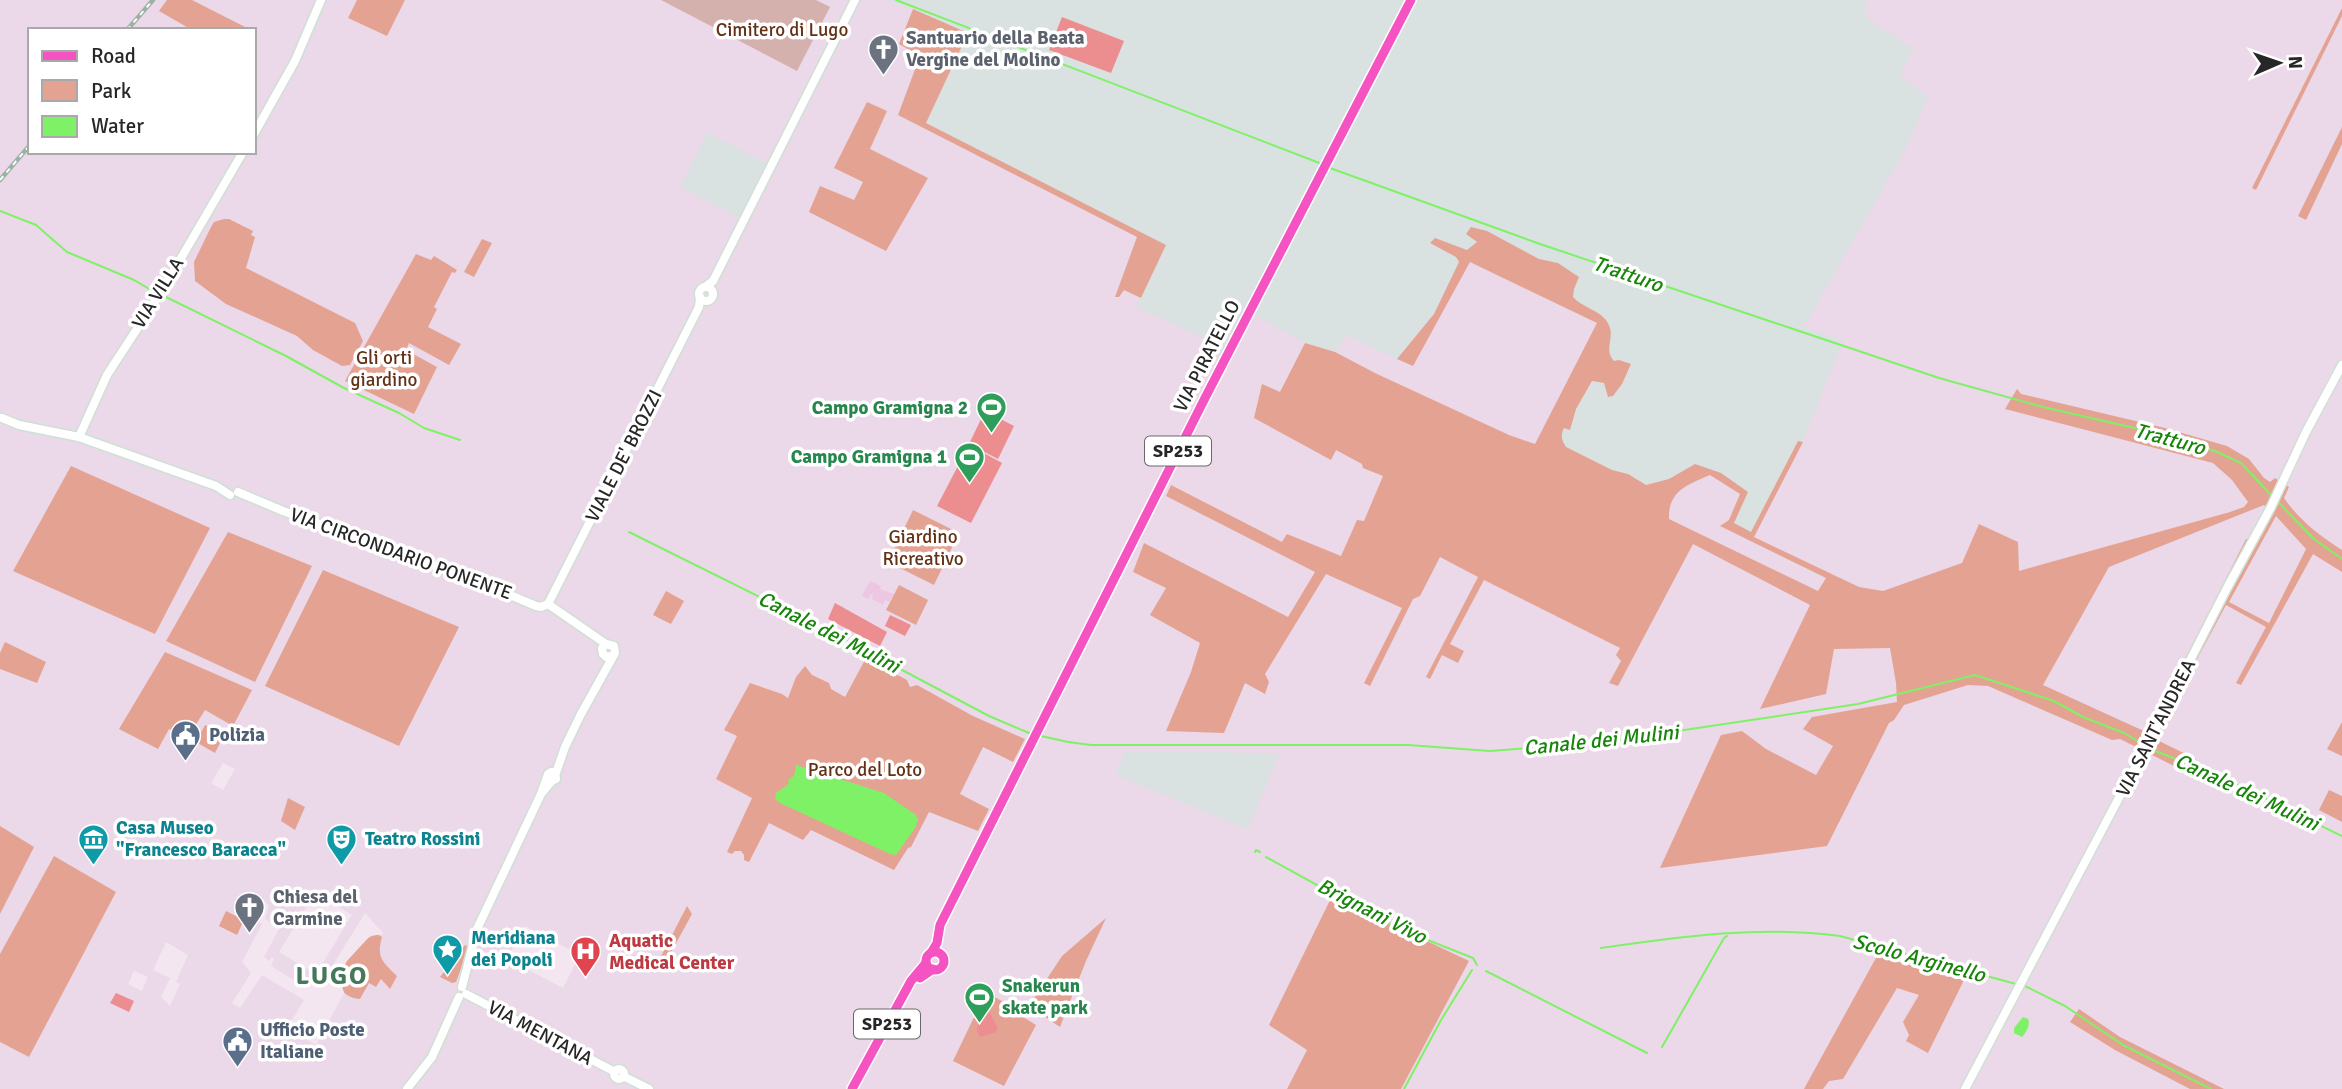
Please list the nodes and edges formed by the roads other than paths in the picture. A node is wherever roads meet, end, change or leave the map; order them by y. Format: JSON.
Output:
{"nodes":[{"id":1,"x":321,"y":0,"type":"edge"},
{"id":2,"x":855,"y":0,"type":"edge"},
{"id":3,"x":1411,"y":0,"type":"edge"},
{"id":4,"x":256,"y":130,"type":"edge"},
{"id":5,"x":242,"y":154,"type":"edge"},
{"id":6,"x":2342,"y":365,"type":"edge"},
{"id":7,"x":1,"y":416,"type":"edge"},
{"id":8,"x":79,"y":437,"type":"junction"},
{"id":9,"x":548,"y":604,"type":"junction"},
{"id":10,"x":943,"y":918,"type":"junction"},
{"id":11,"x":931,"y":953,"type":"junction"},
{"id":12,"x":942,"y":956,"type":"junction"},
{"id":13,"x":930,"y":966,"type":"junction"},
{"id":14,"x":462,"y":993,"type":"junction"},
{"id":15,"x":407,"y":1089,"type":"edge"},
{"id":16,"x":649,"y":1089,"type":"edge"},
{"id":17,"x":855,"y":1089,"type":"edge"},
{"id":18,"x":1965,"y":1089,"type":"edge"}],
"edges":[{"from":1,"to":4,"type":"street"},
{"from":2,"to":9,"type":"street","name":"VIALE DE' BROZZI"},
{"from":3,"to":10,"type":"main road","name":"VIA PIRATELLO","number":"SP253"},
{"from":5,"to":8,"type":"street","name":"VIA VILLA"},
{"from":6,"to":18,"type":"street","name":"VIA SANT'ANDREA"},
{"from":7,"to":8,"type":"street","name":"VIA CIRCONDARIO PONENTE"},
{"from":8,"to":9,"type":"street","name":"VIA CIRCONDARIO PONENTE"},
{"from":9,"to":14,"type":"street"},
{"from":10,"to":11,"type":"main road","name":"VIA PIRATELLO","number":"SP253"},
{"from":10,"to":12,"type":"main road","name":"VIA PIRATELLO","number":"SP253"},
{"from":11,"to":12,"type":"main road"},
{"from":11,"to":13,"type":"main road","name":"VIA PIRATELLO","number":"SP253"},
{"from":12,"to":13,"type":"main road","name":"VIA PIRATELLO","number":"SP253"},
{"from":13,"to":17,"type":"main road","name":"VIA PIRATELLO","number":"SP253"},
{"from":14,"to":15,"type":"street"},
{"from":14,"to":16,"type":"street","name":"VIA MENTANA"}]}
